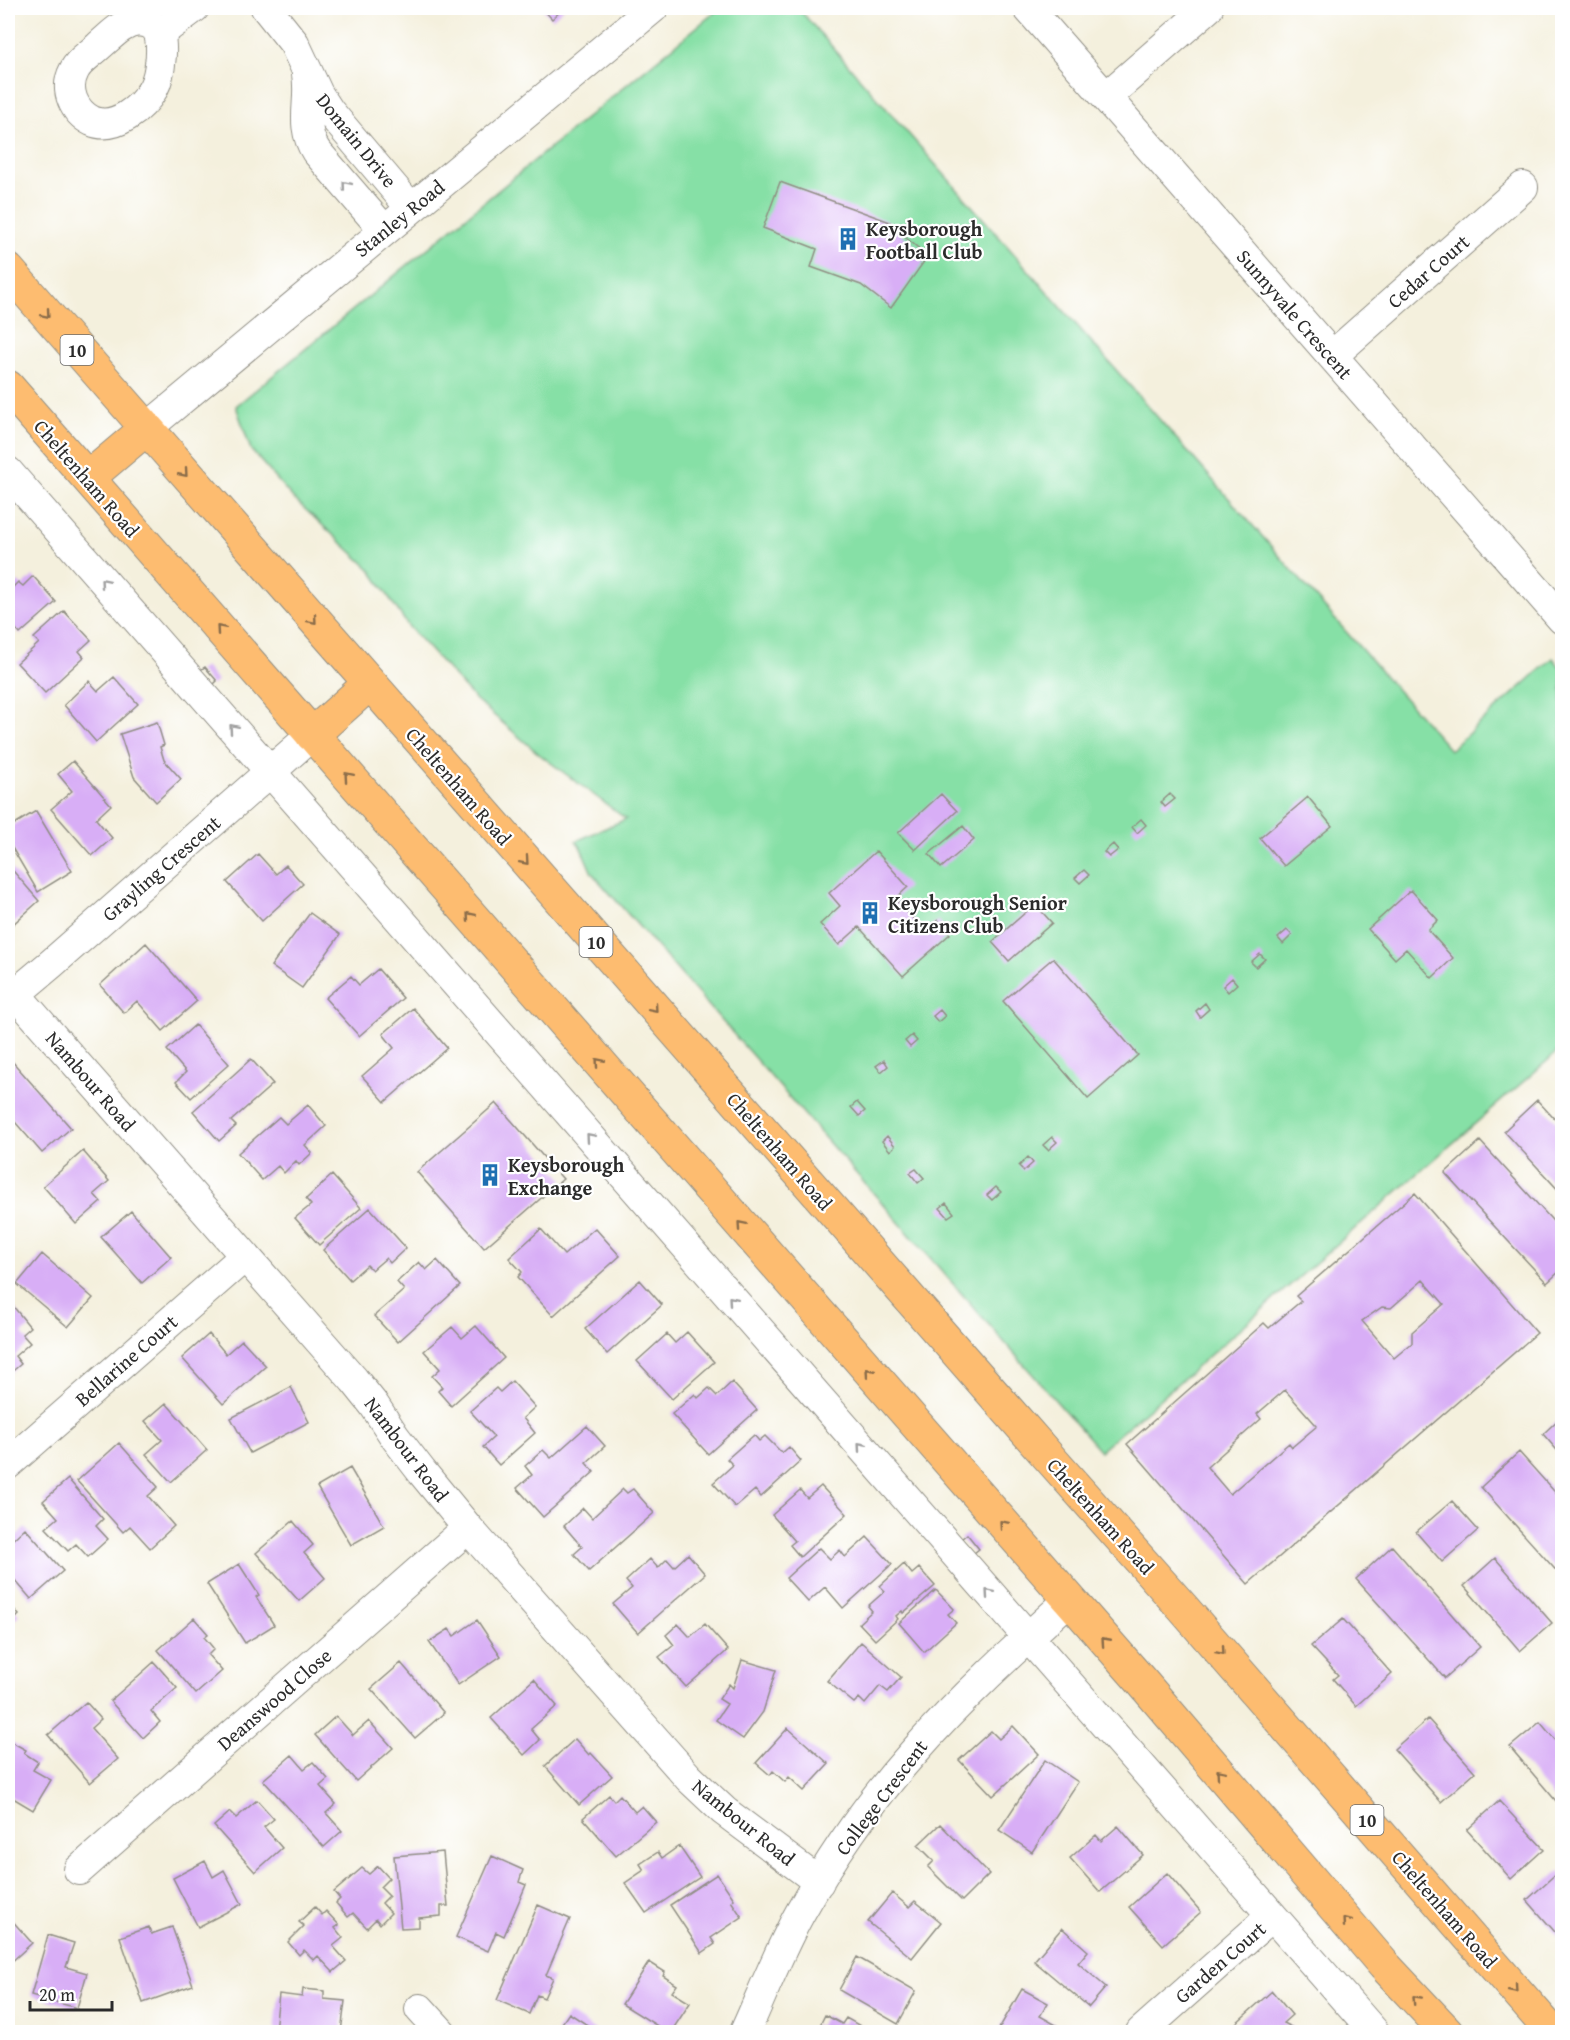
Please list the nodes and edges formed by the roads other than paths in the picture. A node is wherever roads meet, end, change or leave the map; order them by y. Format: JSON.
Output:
{"nodes":[{"id":1,"x":194,"y":8,"type":"edge"},
{"id":2,"x":266,"y":8,"type":"edge"},
{"id":3,"x":654,"y":8,"type":"edge"},
{"id":4,"x":1028,"y":8,"type":"edge"},
{"id":5,"x":1208,"y":8,"type":"edge"},
{"id":6,"x":159,"y":34,"type":"dead end"},
{"id":7,"x":306,"y":71,"type":"junction"},
{"id":8,"x":1106,"y":97,"type":"junction"},
{"id":9,"x":1523,"y":187,"type":"dead end"},
{"id":10,"x":411,"y":208,"type":"junction"},
{"id":11,"x":384,"y":230,"type":"junction"},
{"id":12,"x":8,"y":270,"type":"edge"},
{"id":13,"x":1332,"y":356,"type":"junction"},
{"id":14,"x":8,"y":387,"type":"edge"},
{"id":15,"x":146,"y":429,"type":"junction"},
{"id":16,"x":8,"y":472,"type":"edge"},
{"id":17,"x":88,"y":478,"type":"junction"},
{"id":18,"x":1561,"y":613,"type":"edge"},
{"id":19,"x":369,"y":684,"type":"junction"},
{"id":20,"x":312,"y":735,"type":"junction"},
{"id":21,"x":271,"y":772,"type":"junction"},
{"id":22,"x":12,"y":997,"type":"edge"},
{"id":23,"x":244,"y":1257,"type":"junction"},
{"id":24,"x":8,"y":1464,"type":"edge"},
{"id":25,"x":468,"y":1528,"type":"junction"},
{"id":26,"x":1069,"y":1600,"type":"junction"},
{"id":27,"x":1028,"y":1637,"type":"junction"},
{"id":28,"x":79,"y":1870,"type":"dead end"},
{"id":29,"x":819,"y":1882,"type":"junction"},
{"id":30,"x":1272,"y":1916,"type":"junction"},
{"id":31,"x":420,"y":2009,"type":"dead end"},
{"id":32,"x":441,"y":2032,"type":"edge"},
{"id":33,"x":746,"y":2032,"type":"edge"},
{"id":34,"x":1141,"y":2032,"type":"edge"},
{"id":35,"x":1374,"y":2032,"type":"edge"},
{"id":36,"x":1447,"y":2032,"type":"edge"},
{"id":37,"x":1552,"y":2032,"type":"edge"}],
"edges":[{"from":1,"to":6,"type":"street"},
{"from":2,"to":7,"type":"street","name":"Domain Drive"},
{"from":3,"to":10,"type":"street","name":"Stanley Road"},
{"from":4,"to":8,"type":"street","name":"Sunnyvale Crescent"},
{"from":5,"to":8,"type":"street"},
{"from":7,"to":10,"type":"street","name":"Domain Drive"},
{"from":11,"to":7,"type":"street","name":"Domain Drive","one_way":true},
{"from":8,"to":13,"type":"street","name":"Sunnyvale Crescent"},
{"from":9,"to":13,"type":"street","name":"Cedar Court"},
{"from":10,"to":11,"type":"street","name":"Stanley Road"},
{"from":11,"to":15,"type":"street","name":"Stanley Road"},
{"from":12,"to":15,"type":"main road","name":"Cheltenham Road","number":"10","one_way":true},
{"from":13,"to":18,"type":"street","name":"Sunnyvale Crescent"},
{"from":14,"to":17,"type":"main road","name":"Cheltenham Road"},
{"from":15,"to":17,"type":"main road"},
{"from":15,"to":19,"type":"main road","name":"Cheltenham Road","number":"10","one_way":true},
{"from":21,"to":16,"type":"street","one_way":true},
{"from":20,"to":17,"type":"main road","name":"Cheltenham Road","one_way":true},
{"from":19,"to":20,"type":"main road"},
{"from":19,"to":37,"type":"main road","name":"Cheltenham Road","number":"10","one_way":true},
{"from":20,"to":21,"type":"street","name":"Grayling Crescent"},
{"from":26,"to":20,"type":"main road","name":"Cheltenham Road","one_way":true},
{"from":21,"to":22,"type":"street","name":"Grayling Crescent"},
{"from":27,"to":21,"type":"street","one_way":true},
{"from":22,"to":23,"type":"street","name":"Nambour Road"},
{"from":23,"to":24,"type":"street","name":"Bellarine Court"},
{"from":23,"to":25,"type":"street","name":"Nambour Road"},
{"from":25,"to":28,"type":"street","name":"Deanswood Close"},
{"from":25,"to":29,"type":"street","name":"Nambour Road"},
{"from":26,"to":27,"type":"street","name":"College Crescent"},
{"from":36,"to":26,"type":"main road","name":"Cheltenham Road","one_way":true},
{"from":27,"to":29,"type":"street","name":"College Crescent"},
{"from":27,"to":30,"type":"street"},
{"from":29,"to":33,"type":"street","name":"College Crescent"},
{"from":30,"to":34,"type":"street","name":"Garden Court"},
{"from":30,"to":35,"type":"street"},
{"from":31,"to":32,"type":"street"}]}
